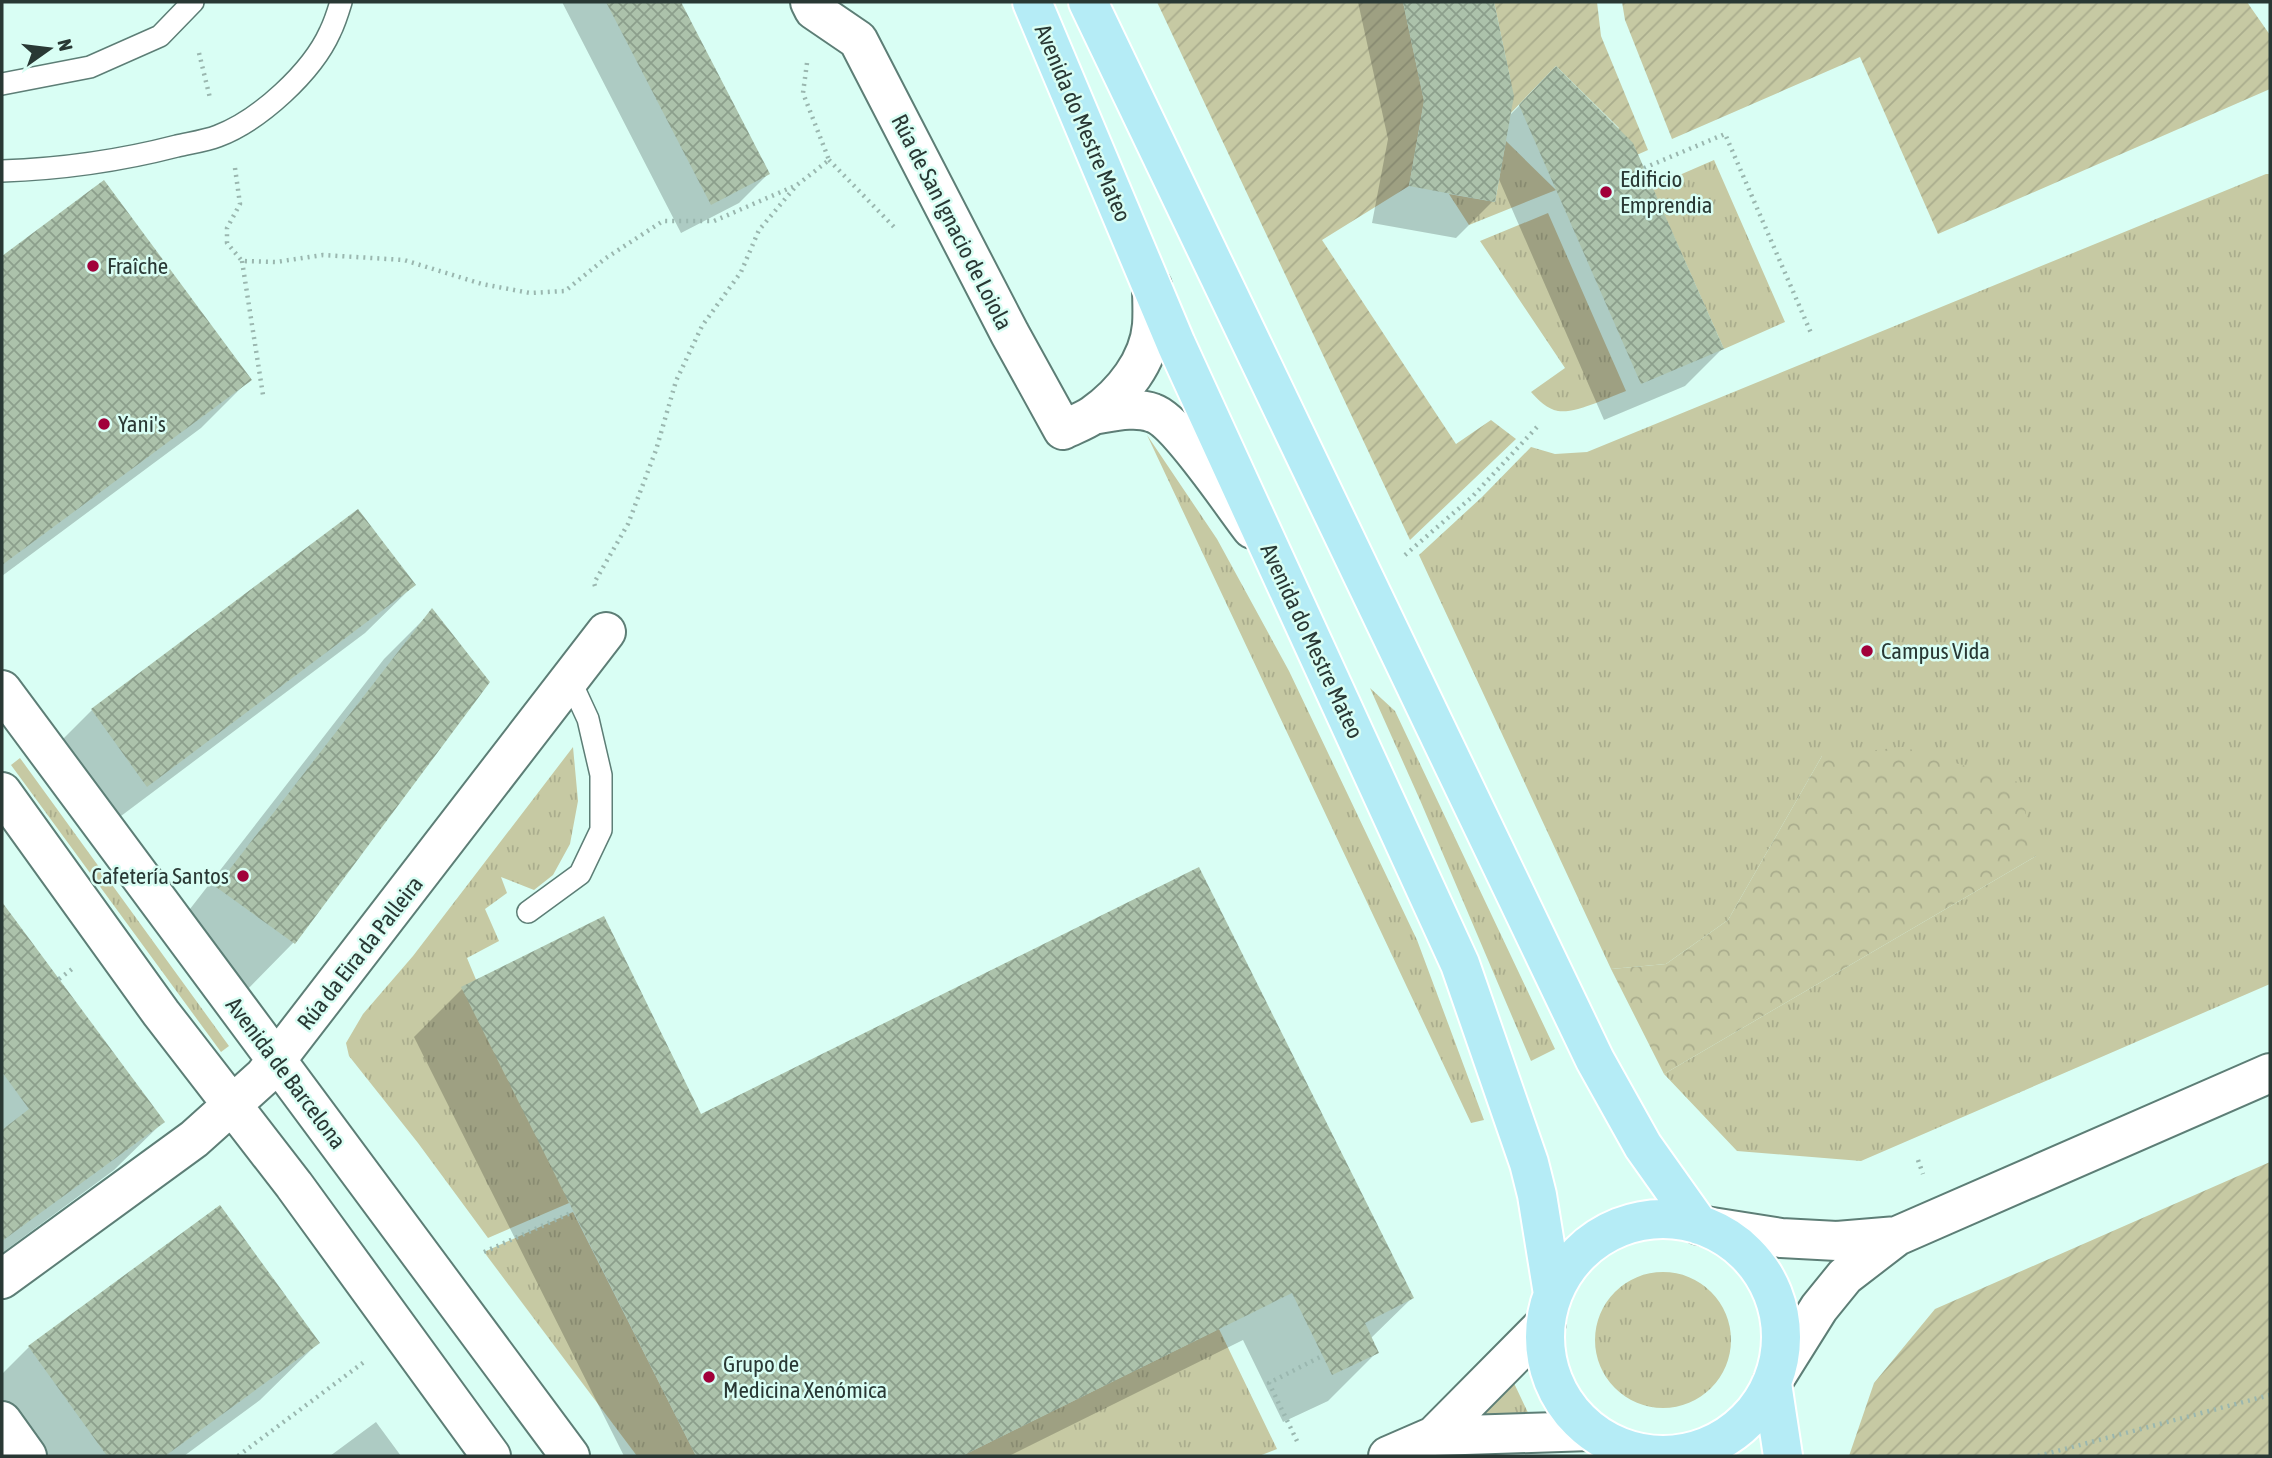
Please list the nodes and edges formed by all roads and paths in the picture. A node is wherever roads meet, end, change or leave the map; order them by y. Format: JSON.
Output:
{"nodes":[{"id":1,"x":193,"y":2,"type":"edge"},
{"id":2,"x":341,"y":2,"type":"edge"},
{"id":3,"x":1032,"y":2,"type":"edge"},
{"id":4,"x":1088,"y":2,"type":"edge"},
{"id":5,"x":812,"y":6,"type":"edge"},
{"id":6,"x":2,"y":84,"type":"edge"},
{"id":7,"x":219,"y":136,"type":"junction"},
{"id":8,"x":829,"y":160,"type":"junction"},
{"id":9,"x":1644,"y":168,"type":"dead end"},
{"id":10,"x":2,"y":171,"type":"edge"},
{"id":11,"x":797,"y":186,"type":"junction"},
{"id":12,"x":894,"y":227,"type":"dead end"},
{"id":13,"x":242,"y":261,"type":"junction"},
{"id":14,"x":1152,"y":286,"type":"junction"},
{"id":15,"x":1811,"y":333,"type":"dead end"},
{"id":16,"x":263,"y":395,"type":"dead end"},
{"id":17,"x":1093,"y":415,"type":"junction"},
{"id":18,"x":1537,"y":427,"type":"dead end"},
{"id":19,"x":1401,"y":557,"type":"dead end"},
{"id":20,"x":1275,"y":561,"type":"junction"},
{"id":21,"x":606,"y":632,"type":"joint"},
{"id":22,"x":570,"y":680,"type":"junction"},
{"id":23,"x":2,"y":690,"type":"edge"},
{"id":24,"x":2,"y":792,"type":"edge"},
{"id":25,"x":528,"y":912,"type":"dead end"},
{"id":26,"x":277,"y":1062,"type":"junction"},
{"id":27,"x":2270,"y":1073,"type":"edge"},
{"id":28,"x":233,"y":1106,"type":"junction"},
{"id":29,"x":573,"y":1212,"type":"dead end"},
{"id":30,"x":1699,"y":1225,"type":"junction"},
{"id":31,"x":1897,"y":1236,"type":"junction"},
{"id":32,"x":484,"y":1252,"type":"dead end"},
{"id":33,"x":2,"y":1279,"type":"edge"},
{"id":34,"x":1550,"y":1308,"type":"junction"},
{"id":35,"x":374,"y":1355,"type":"dead end"},
{"id":36,"x":1322,"y":1356,"type":"dead end"},
{"id":37,"x":1772,"y":1382,"type":"junction"},
{"id":38,"x":2270,"y":1395,"type":"edge"},
{"id":39,"x":2,"y":1421,"type":"edge"},
{"id":40,"x":1434,"y":1436,"type":"junction"},
{"id":41,"x":1297,"y":1441,"type":"dead end"},
{"id":42,"x":1612,"y":1445,"type":"edge"},
{"id":43,"x":27,"y":1456,"type":"edge"},
{"id":44,"x":238,"y":1456,"type":"edge"},
{"id":45,"x":491,"y":1456,"type":"edge"},
{"id":46,"x":570,"y":1456,"type":"edge"},
{"id":47,"x":1388,"y":1456,"type":"edge"},
{"id":48,"x":1783,"y":1456,"type":"edge"},
{"id":49,"x":2038,"y":1456,"type":"edge"}],
"edges":[{"from":1,"to":6,"type":"lane"},
{"from":2,"to":7,"type":"lane"},
{"from":3,"to":14,"type":"main road","name":"Avenida do Mestre Mateo"},
{"from":4,"to":30,"type":"main road"},
{"from":5,"to":8,"type":"path"},
{"from":5,"to":17,"type":"street","name":"Rúa de San Ignacio de Loiola"},
{"from":7,"to":10,"type":"lane"},
{"from":7,"to":13,"type":"path"},
{"from":8,"to":11,"type":"path"},
{"from":8,"to":12,"type":"path"},
{"from":9,"to":15,"type":"path"},
{"from":11,"to":13,"type":"path"},
{"from":11,"to":21,"type":"path"},
{"from":13,"to":16,"type":"path"},
{"from":14,"to":17,"type":"street","name":"Rúa de San Ignacio de Loiola"},
{"from":14,"to":20,"type":"main road","name":"Avenida do Mestre Mateo"},
{"from":17,"to":20,"type":"street","name":"Rúa de San Ignacio de Loiola"},
{"from":18,"to":19,"type":"path"},
{"from":20,"to":34,"type":"main road","name":"Avenida do Mestre Mateo"},
{"from":21,"to":22,"type":"street","name":"Rúa da Eira da Palleira"},
{"from":22,"to":25,"type":"lane"},
{"from":22,"to":26,"type":"street","name":"Rúa da Eira da Palleira"},
{"from":23,"to":26,"type":"street","name":"Avenida de Barcelona"},
{"from":24,"to":28,"type":"street"},
{"from":26,"to":28,"type":"street","name":"Rúa da Eira da Palleira"},
{"from":26,"to":46,"type":"street","name":"Avenida de Barcelona"},
{"from":27,"to":31,"type":"street"},
{"from":28,"to":33,"type":"street","name":"Rúa da Eira da Palleira"},
{"from":28,"to":45,"type":"street"},
{"from":29,"to":32,"type":"path"},
{"from":30,"to":31,"type":"street"},
{"from":30,"to":34,"type":"main road"},
{"from":30,"to":37,"type":"main road"},
{"from":31,"to":37,"type":"street"},
{"from":34,"to":40,"type":"street"},
{"from":34,"to":42,"type":"main road"},
{"from":35,"to":44,"type":"path"},
{"from":36,"to":41,"type":"path"},
{"from":37,"to":42,"type":"main road"},
{"from":37,"to":48,"type":"main road"},
{"from":38,"to":49,"type":"path"},
{"from":39,"to":43,"type":"street"},
{"from":40,"to":42,"type":"street"},
{"from":40,"to":47,"type":"street"}]}
